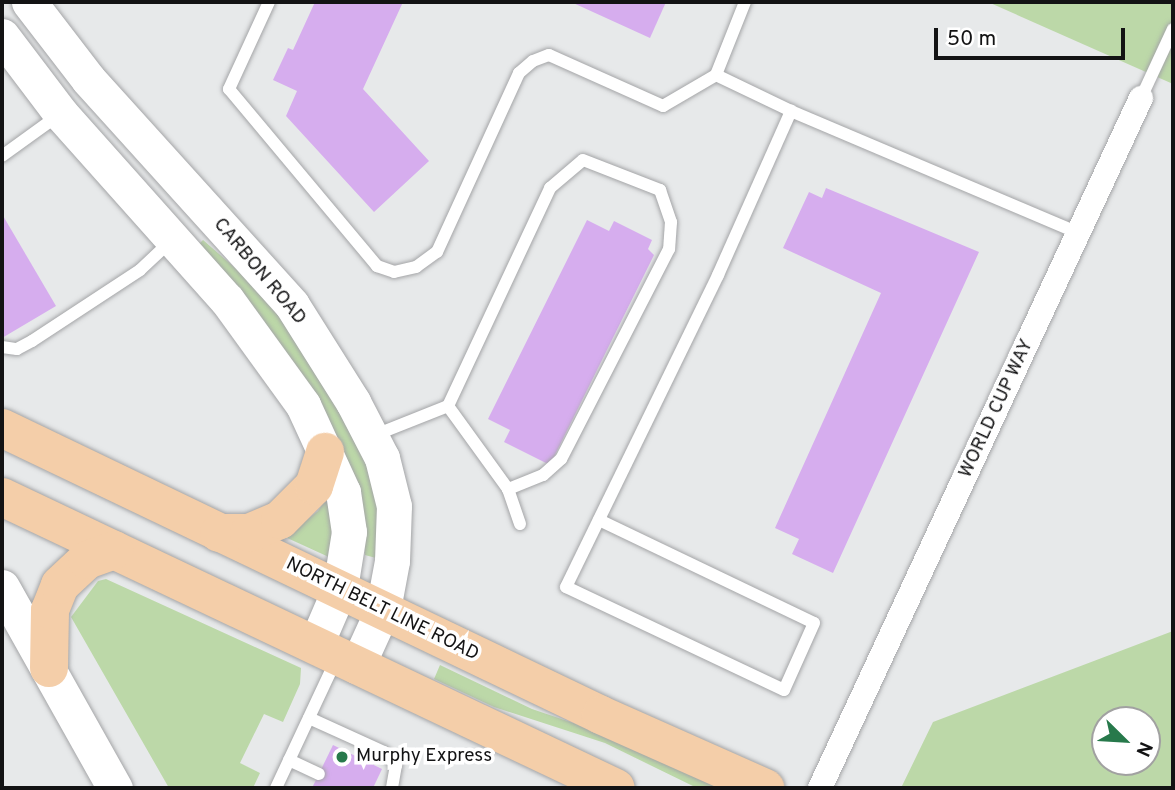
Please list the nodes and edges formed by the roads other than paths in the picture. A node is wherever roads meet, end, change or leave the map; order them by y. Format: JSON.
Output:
{"nodes":[{"id":1,"x":29,"y":2,"type":"edge"},
{"id":2,"x":269,"y":2,"type":"edge"},
{"id":3,"x":745,"y":2,"type":"edge"},
{"id":4,"x":1173,"y":29,"type":"edge"},
{"id":5,"x":2,"y":36,"type":"edge"},
{"id":6,"x":716,"y":75,"type":"junction"},
{"id":7,"x":93,"y":85,"type":"junction"},
{"id":8,"x":1141,"y":98,"type":"joint"},
{"id":9,"x":791,"y":111,"type":"junction"},
{"id":10,"x":61,"y":114,"type":"junction"},
{"id":11,"x":2,"y":156,"type":"edge"},
{"id":12,"x":1079,"y":233,"type":"junction"},
{"id":13,"x":174,"y":238,"type":"junction"},
{"id":14,"x":2,"y":346,"type":"edge"},
{"id":15,"x":448,"y":406,"type":"junction"},
{"id":16,"x":2,"y":428,"type":"edge"},
{"id":17,"x":371,"y":437,"type":"junction"},
{"id":18,"x":324,"y":452,"type":"junction"},
{"id":19,"x":508,"y":489,"type":"junction"},
{"id":20,"x":2,"y":497,"type":"edge"},
{"id":21,"x":599,"y":520,"type":"junction"},
{"id":22,"x":520,"y":524,"type":"dead end"},
{"id":23,"x":219,"y":533,"type":"junction"},
{"id":24,"x":114,"y":550,"type":"junction"},
{"id":25,"x":340,"y":589,"type":"junction"},
{"id":26,"x":3,"y":591,"type":"edge"},
{"id":27,"x":383,"y":609,"type":"junction"},
{"id":28,"x":336,"y":656,"type":"junction"},
{"id":29,"x":49,"y":668,"type":"junction"},
{"id":30,"x":309,"y":718,"type":"junction"},
{"id":31,"x":289,"y":760,"type":"junction"},
{"id":32,"x":319,"y":774,"type":"dead end"},
{"id":33,"x":114,"y":788,"type":"edge"},
{"id":34,"x":277,"y":788,"type":"edge"},
{"id":35,"x":391,"y":788,"type":"edge"},
{"id":36,"x":616,"y":788,"type":"edge"},
{"id":37,"x":765,"y":788,"type":"edge"},
{"id":38,"x":820,"y":788,"type":"edge"}],
"edges":[{"from":1,"to":7,"type":"street","name":"CARBON ROAD"},
{"from":2,"to":6,"type":"lane"},
{"from":3,"to":6,"type":"lane"},
{"from":4,"to":8,"type":"lane","name":"WORLD CUP WAY"},
{"from":5,"to":10,"type":"street"},
{"from":6,"to":9,"type":"lane"},
{"from":7,"to":10,"type":"street"},
{"from":7,"to":17,"type":"street","name":"CARBON ROAD"},
{"from":8,"to":12,"type":"street","name":"WORLD CUP WAY"},
{"from":9,"to":12,"type":"lane"},
{"from":9,"to":21,"type":"lane"},
{"from":10,"to":11,"type":"lane"},
{"from":10,"to":13,"type":"street"},
{"from":12,"to":38,"type":"street","name":"WORLD CUP WAY"},
{"from":13,"to":14,"type":"lane"},
{"from":13,"to":18,"type":"street"},
{"from":15,"to":17,"type":"lane"},
{"from":15,"to":19,"type":"lane"},
{"from":15,"to":19,"type":"lane"},
{"from":16,"to":23,"type":"main road","name":"NORTH BELT LINE ROAD"},
{"from":17,"to":27,"type":"street","name":"CARBON ROAD"},
{"from":18,"to":23,"type":"main road"},
{"from":18,"to":25,"type":"street"},
{"from":19,"to":22,"type":"lane"},
{"from":20,"to":24,"type":"main road"},
{"from":21,"to":21,"type":"lane"},
{"from":23,"to":25,"type":"main road","name":"NORTH BELT LINE ROAD"},
{"from":24,"to":28,"type":"main road"},
{"from":24,"to":29,"type":"main road"},
{"from":25,"to":27,"type":"main road","name":"NORTH BELT LINE ROAD"},
{"from":25,"to":28,"type":"street"},
{"from":26,"to":29,"type":"street"},
{"from":27,"to":28,"type":"street","name":"CARBON ROAD"},
{"from":27,"to":37,"type":"main road","name":"NORTH BELT LINE ROAD"},
{"from":28,"to":30,"type":"lane"},
{"from":28,"to":36,"type":"main road"},
{"from":29,"to":33,"type":"street"},
{"from":30,"to":31,"type":"lane"},
{"from":30,"to":35,"type":"lane"},
{"from":31,"to":32,"type":"lane"},
{"from":31,"to":34,"type":"lane"}]}
